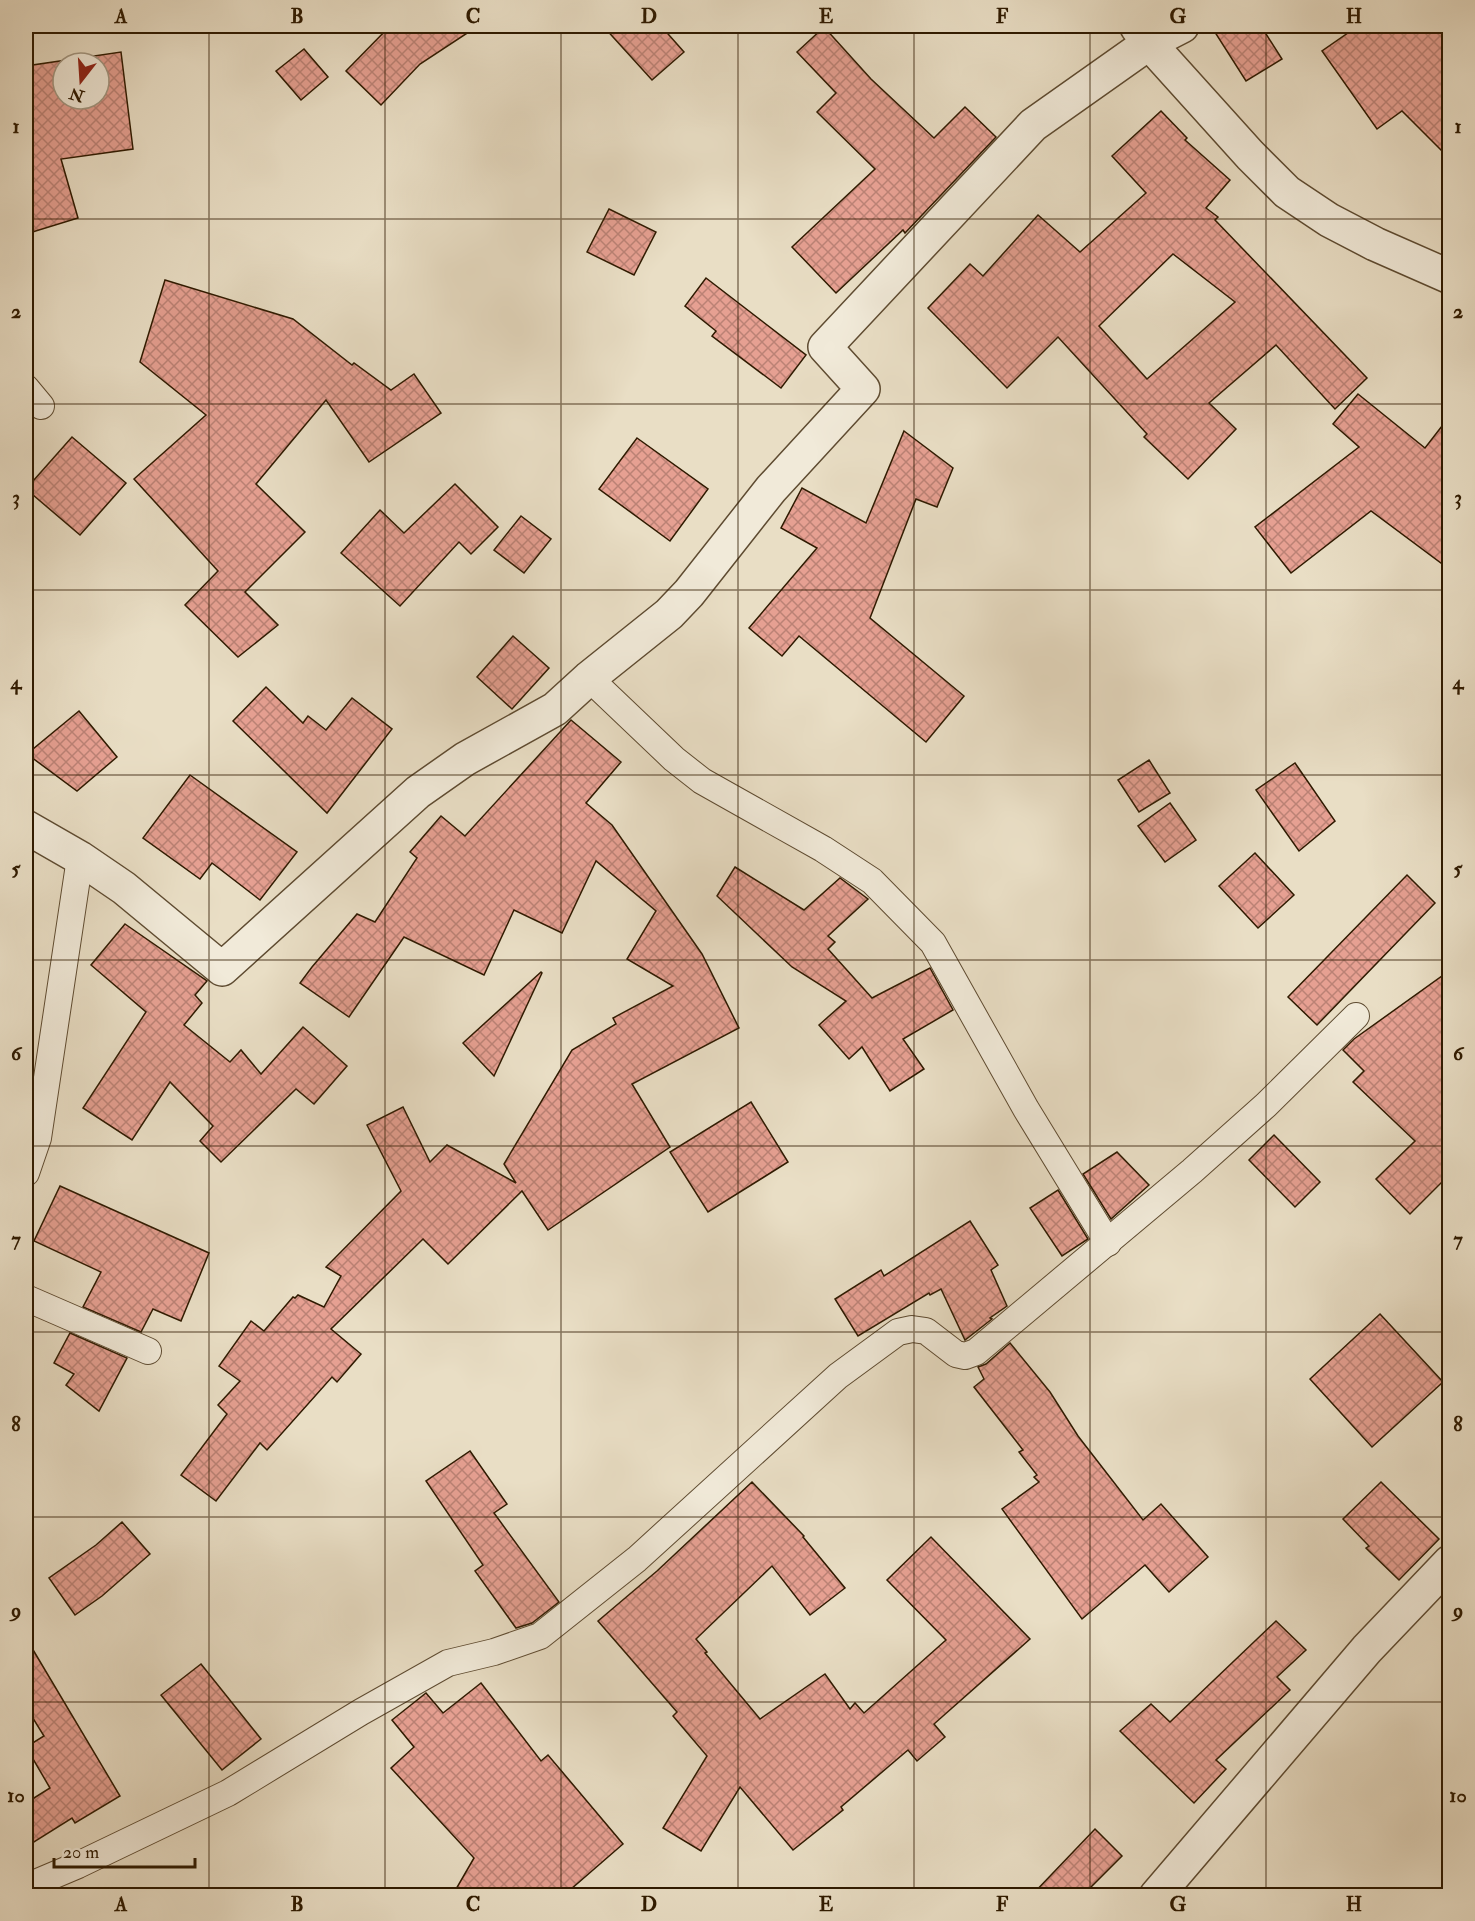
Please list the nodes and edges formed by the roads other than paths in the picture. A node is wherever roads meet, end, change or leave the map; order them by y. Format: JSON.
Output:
{"nodes":[{"id":1,"x":1182,"y":26,"type":"edge"},
{"id":2,"x":1143,"y":34,"type":"edge"},
{"id":3,"x":1449,"y":277,"type":"edge"},
{"id":4,"x":589,"y":678,"type":"junction"},
{"id":5,"x":26,"y":827,"type":"edge"},
{"id":6,"x":80,"y":858,"type":"junction"},
{"id":7,"x":1356,"y":1016,"type":"dead end"},
{"id":8,"x":26,"y":1173,"type":"edge"},
{"id":9,"x":1108,"y":1243,"type":"junction"},
{"id":10,"x":26,"y":1298,"type":"edge"},
{"id":11,"x":148,"y":1351,"type":"dead end"},
{"id":12,"x":1449,"y":1562,"type":"edge"},
{"id":13,"x":26,"y":1887,"type":"edge"},
{"id":14,"x":1156,"y":1896,"type":"edge"}],
"edges":[{"from":1,"to":2,"type":"street"},
{"from":2,"to":3,"type":"street"},
{"from":2,"to":4,"type":"street"},
{"from":4,"to":6,"type":"street"},
{"from":4,"to":9,"type":"lane"},
{"from":5,"to":6,"type":"street"},
{"from":6,"to":8,"type":"lane"},
{"from":7,"to":9,"type":"lane"},
{"from":9,"to":13,"type":"lane"},
{"from":10,"to":11,"type":"lane"},
{"from":12,"to":14,"type":"street"}]}
